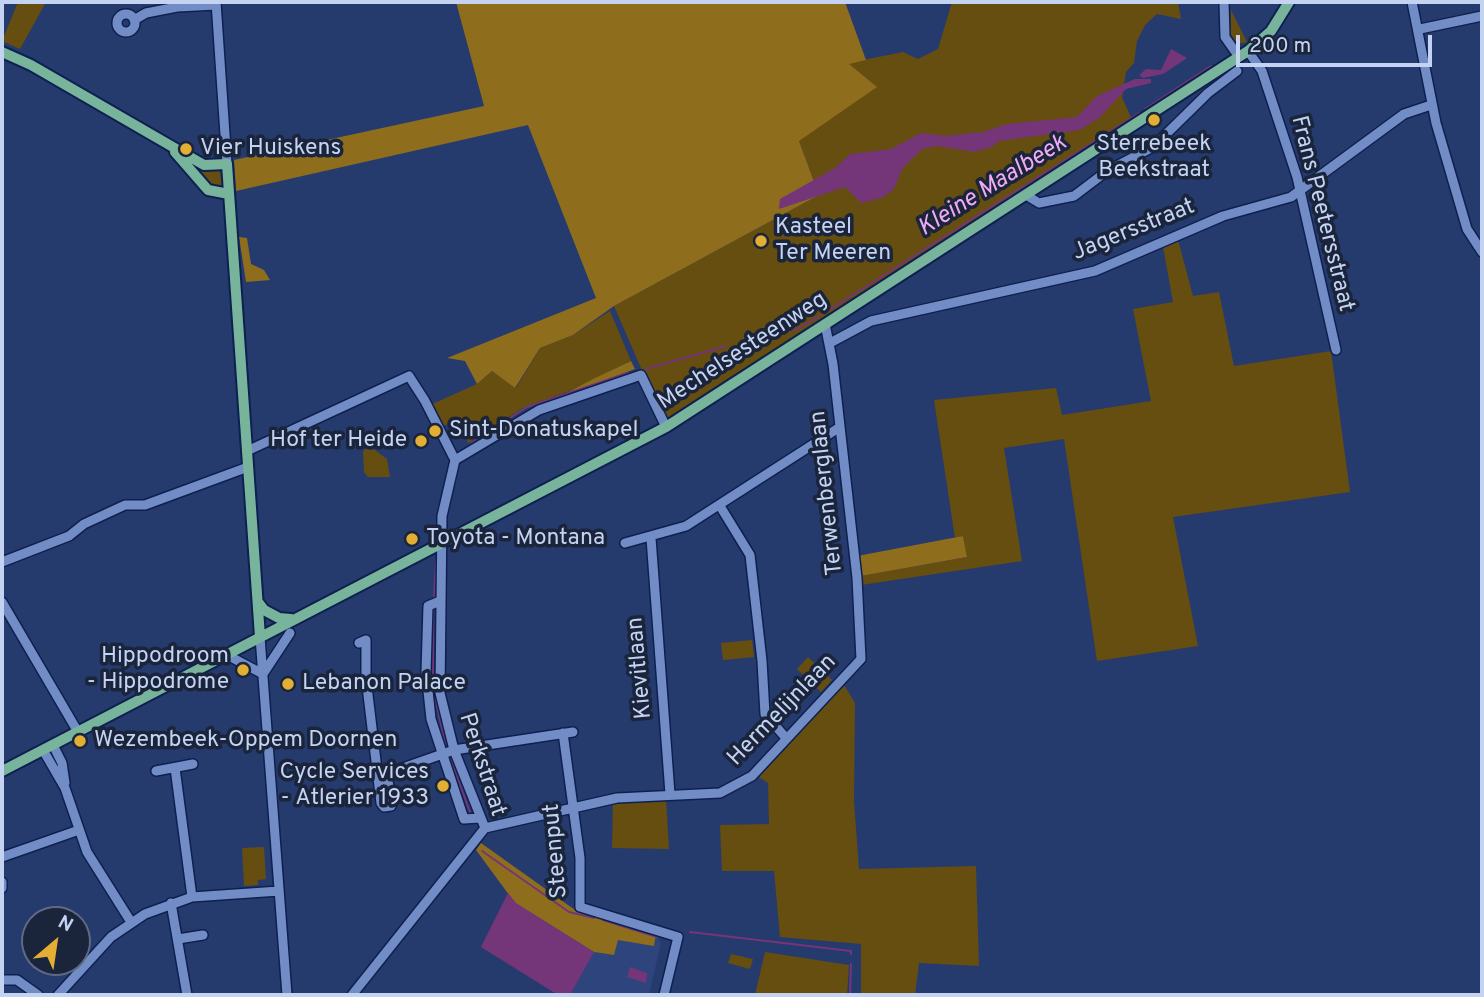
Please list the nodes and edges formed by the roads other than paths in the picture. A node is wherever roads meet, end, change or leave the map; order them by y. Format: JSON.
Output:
{"nodes":[{"id":1,"x":1224,"y":2,"type":"edge"},
{"id":2,"x":1289,"y":2,"type":"edge"},
{"id":3,"x":1412,"y":2,"type":"edge"},
{"id":4,"x":216,"y":3,"type":"edge"},
{"id":5,"x":1482,"y":16,"type":"edge"},
{"id":6,"x":134,"y":20,"type":"dead end"},
{"id":7,"x":1420,"y":29,"type":"junction"},
{"id":8,"x":2,"y":53,"type":"edge"},
{"id":9,"x":1243,"y":54,"type":"junction"},
{"id":10,"x":1237,"y":71,"type":"dead end"},
{"id":11,"x":1431,"y":105,"type":"junction"},
{"id":12,"x":170,"y":147,"type":"junction"},
{"id":13,"x":227,"y":164,"type":"junction"},
{"id":14,"x":1300,"y":189,"type":"junction"},
{"id":15,"x":229,"y":194,"type":"junction"},
{"id":16,"x":1026,"y":195,"type":"junction"},
{"id":17,"x":1482,"y":252,"type":"edge"},
{"id":18,"x":825,"y":324,"type":"junction"},
{"id":19,"x":830,"y":344,"type":"junction"},
{"id":20,"x":1336,"y":350,"type":"dead end"},
{"id":21,"x":666,"y":427,"type":"junction"},
{"id":22,"x":840,"y":427,"type":"junction"},
{"id":23,"x":247,"y":450,"type":"junction"},
{"id":24,"x":455,"y":460,"type":"junction"},
{"id":25,"x":248,"y":467,"type":"junction"},
{"id":26,"x":720,"y":506,"type":"junction"},
{"id":27,"x":651,"y":538,"type":"junction"},
{"id":28,"x":625,"y":543,"type":"dead end"},
{"id":29,"x":441,"y":544,"type":"junction"},
{"id":30,"x":2,"y":562,"type":"edge"},
{"id":31,"x":258,"y":601,"type":"junction"},
{"id":32,"x":440,"y":601,"type":"junction"},
{"id":33,"x":2,"y":602,"type":"edge"},
{"id":34,"x":300,"y":616,"type":"junction"},
{"id":35,"x":290,"y":633,"type":"dead end"},
{"id":36,"x":260,"y":637,"type":"junction"},
{"id":37,"x":359,"y":642,"type":"dead end"},
{"id":38,"x":227,"y":655,"type":"junction"},
{"id":39,"x":861,"y":659,"type":"joint"},
{"id":40,"x":263,"y":674,"type":"junction"},
{"id":41,"x":78,"y":732,"type":"junction"},
{"id":42,"x":786,"y":738,"type":"junction"},
{"id":43,"x":48,"y":748,"type":"junction"},
{"id":44,"x":454,"y":750,"type":"junction"},
{"id":45,"x":441,"y":754,"type":"junction"},
{"id":46,"x":193,"y":764,"type":"dead end"},
{"id":47,"x":175,"y":768,"type":"junction"},
{"id":48,"x":2,"y":771,"type":"edge"},
{"id":49,"x":156,"y":771,"type":"dead end"},
{"id":50,"x":670,"y":794,"type":"junction"},
{"id":51,"x":574,"y":809,"type":"junction"},
{"id":52,"x":479,"y":818,"type":"junction"},
{"id":53,"x":485,"y":828,"type":"junction"},
{"id":54,"x":79,"y":830,"type":"junction"},
{"id":55,"x":2,"y":857,"type":"edge"},
{"id":56,"x":2,"y":882,"type":"edge"},
{"id":57,"x":2,"y":888,"type":"edge"},
{"id":58,"x":279,"y":891,"type":"junction"},
{"id":59,"x":192,"y":897,"type":"junction"},
{"id":60,"x":171,"y":903,"type":"junction"},
{"id":61,"x":131,"y":922,"type":"junction"},
{"id":62,"x":203,"y":935,"type":"dead end"},
{"id":63,"x":178,"y":939,"type":"junction"},
{"id":64,"x":2,"y":979,"type":"edge"},
{"id":65,"x":38,"y":995,"type":"edge"},
{"id":66,"x":58,"y":995,"type":"edge"},
{"id":67,"x":187,"y":995,"type":"edge"},
{"id":68,"x":286,"y":995,"type":"edge"},
{"id":69,"x":352,"y":995,"type":"edge"},
{"id":70,"x":664,"y":995,"type":"edge"}],
"edges":[{"from":1,"to":9,"type":"street","name":"Frans Peetersstraat"},
{"from":2,"to":9,"type":"main road","name":"Mechelsesteenweg"},
{"from":3,"to":7,"type":"street"},
{"from":4,"to":6,"type":"street"},
{"from":4,"to":13,"type":"street"},
{"from":5,"to":7,"type":"street"},
{"from":7,"to":11,"type":"street"},
{"from":8,"to":12,"type":"main road"},
{"from":9,"to":14,"type":"street","name":"Frans Peetersstraat"},
{"from":9,"to":16,"type":"main road","name":"Mechelsesteenweg"},
{"from":10,"to":16,"type":"street"},
{"from":11,"to":14,"type":"street","name":"Jagersstraat"},
{"from":11,"to":17,"type":"street"},
{"from":12,"to":13,"type":"main road"},
{"from":12,"to":15,"type":"main road"},
{"from":13,"to":15,"type":"main road"},
{"from":14,"to":19,"type":"street","name":"Jagersstraat"},
{"from":14,"to":20,"type":"street","name":"Frans Peetersstraat"},
{"from":15,"to":23,"type":"main road"},
{"from":16,"to":18,"type":"main road","name":"Mechelsesteenweg"},
{"from":18,"to":19,"type":"street","name":"Terwenberglaan"},
{"from":18,"to":21,"type":"main road","name":"Mechelsesteenweg"},
{"from":19,"to":22,"type":"street","name":"Terwenberglaan"},
{"from":21,"to":24,"type":"street"},
{"from":21,"to":29,"type":"main road","name":"Mechelsesteenweg"},
{"from":22,"to":26,"type":"street"},
{"from":22,"to":39,"type":"street","name":"Terwenberglaan"},
{"from":23,"to":24,"type":"street"},
{"from":23,"to":25,"type":"main road"},
{"from":24,"to":29,"type":"street","name":"Perkstraat"},
{"from":25,"to":30,"type":"street"},
{"from":25,"to":31,"type":"main road"},
{"from":26,"to":27,"type":"street"},
{"from":26,"to":42,"type":"street"},
{"from":27,"to":28,"type":"street"},
{"from":27,"to":50,"type":"street","name":"Kievitlaan"},
{"from":29,"to":32,"type":"street","name":"Perkstraat"},
{"from":29,"to":34,"type":"main road","name":"Mechelsesteenweg"},
{"from":31,"to":34,"type":"main road"},
{"from":31,"to":36,"type":"main road"},
{"from":32,"to":44,"type":"street","name":"Perkstraat"},
{"from":32,"to":45,"type":"street"},
{"from":33,"to":41,"type":"street"},
{"from":34,"to":36,"type":"main road","name":"Mechelsesteenweg"},
{"from":35,"to":40,"type":"street"},
{"from":36,"to":38,"type":"main road","name":"Mechelsesteenweg"},
{"from":36,"to":40,"type":"street"},
{"from":37,"to":45,"type":"street","name":"Steenput"},
{"from":38,"to":40,"type":"street"},
{"from":38,"to":41,"type":"main road","name":"Mechelsesteenweg"},
{"from":39,"to":42,"type":"street","name":"Hermelijnlaan"},
{"from":40,"to":58,"type":"street"},
{"from":41,"to":43,"type":"main road","name":"Mechelsesteenweg"},
{"from":42,"to":50,"type":"street","name":"Hermelijnlaan"},
{"from":43,"to":48,"type":"main road","name":"Mechelsesteenweg"},
{"from":43,"to":54,"type":"street"},
{"from":44,"to":45,"type":"street","name":"Steenput"},
{"from":44,"to":51,"type":"street","name":"Steenput"},
{"from":44,"to":52,"type":"street","name":"Perkstraat"},
{"from":45,"to":52,"type":"street"},
{"from":46,"to":47,"type":"street"},
{"from":47,"to":49,"type":"street"},
{"from":47,"to":59,"type":"street"},
{"from":50,"to":51,"type":"street","name":"Hermelijnlaan"},
{"from":51,"to":53,"type":"street","name":"Hermelijnlaan"},
{"from":51,"to":70,"type":"street","name":"Steenput"},
{"from":52,"to":53,"type":"street","name":"Perkstraat"},
{"from":53,"to":69,"type":"street","name":"Perkstraat"},
{"from":54,"to":55,"type":"street"},
{"from":54,"to":61,"type":"street"},
{"from":56,"to":57,"type":"street"},
{"from":58,"to":59,"type":"street"},
{"from":58,"to":68,"type":"street"},
{"from":59,"to":60,"type":"street"},
{"from":60,"to":61,"type":"street"},
{"from":60,"to":63,"type":"street"},
{"from":61,"to":66,"type":"street"},
{"from":62,"to":63,"type":"street"},
{"from":63,"to":67,"type":"street"},
{"from":64,"to":65,"type":"street"}]}
